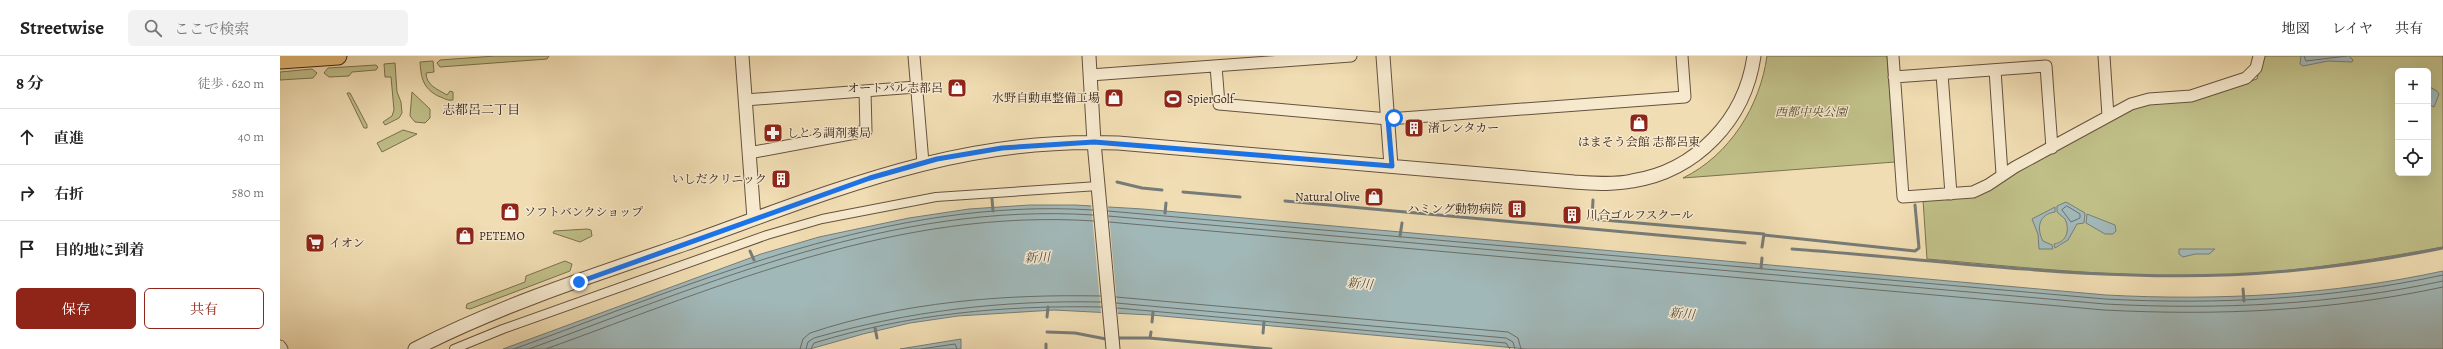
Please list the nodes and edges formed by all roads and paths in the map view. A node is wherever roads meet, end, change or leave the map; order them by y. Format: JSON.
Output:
{"nodes":[{"id":1,"x":338,"y":56,"type":"edge"},
{"id":2,"x":742,"y":56,"type":"edge"},
{"id":3,"x":914,"y":56,"type":"edge"},
{"id":4,"x":1089,"y":56,"type":"edge"},
{"id":5,"x":1351,"y":56,"type":"edge"},
{"id":6,"x":1382,"y":56,"type":"edge"},
{"id":7,"x":1682,"y":56,"type":"edge"},
{"id":8,"x":1754,"y":56,"type":"edge"},
{"id":9,"x":1893,"y":56,"type":"edge"},
{"id":10,"x":2104,"y":56,"type":"edge"},
{"id":11,"x":2259,"y":56,"type":"edge"},
{"id":12,"x":280,"y":60,"type":"edge"},
{"id":13,"x":1216,"y":66,"type":"junction"},
{"id":14,"x":1994,"y":70,"type":"junction"},
{"id":15,"x":1942,"y":74,"type":"junction"},
{"id":16,"x":1090,"y":75,"type":"junction"},
{"id":17,"x":1894,"y":77,"type":"junction"},
{"id":18,"x":916,"y":87,"type":"junction"},
{"id":19,"x":864,"y":91,"type":"junction"},
{"id":20,"x":745,"y":100,"type":"junction"},
{"id":21,"x":2108,"y":116,"type":"junction"},
{"id":22,"x":1388,"y":119,"type":"junction"},
{"id":23,"x":1094,"y":142,"type":"junction"},
{"id":24,"x":2052,"y":148,"type":"junction"},
{"id":25,"x":749,"y":153,"type":"junction"},
{"id":26,"x":923,"y":163,"type":"junction"},
{"id":27,"x":1392,"y":166,"type":"junction"},
{"id":28,"x":2002,"y":174,"type":"junction"},
{"id":29,"x":1099,"y":191,"type":"junction"},
{"id":30,"x":1951,"y":194,"type":"junction"},
{"id":31,"x":754,"y":219,"type":"junction"},
{"id":32,"x":280,"y":346,"type":"edge"},
{"id":33,"x":282,"y":349,"type":"edge"},
{"id":34,"x":415,"y":349,"type":"edge"},
{"id":35,"x":454,"y":349,"type":"edge"},
{"id":36,"x":1112,"y":349,"type":"edge"}],
"edges":[{"from":1,"to":12,"type":"main road"},
{"from":2,"to":20,"type":"street"},
{"from":3,"to":18,"type":"street"},
{"from":4,"to":16,"type":"street"},
{"from":5,"to":13,"type":"street"},
{"from":6,"to":22,"type":"street"},
{"from":7,"to":22,"type":"street"},
{"from":8,"to":27,"type":"street"},
{"from":9,"to":17,"type":"street"},
{"from":10,"to":21,"type":"street"},
{"from":11,"to":21,"type":"street"},
{"from":13,"to":16,"type":"street"},
{"from":13,"to":22,"type":"street"},
{"from":14,"to":15,"type":"street"},
{"from":14,"to":24,"type":"street"},
{"from":14,"to":28,"type":"street"},
{"from":15,"to":17,"type":"street"},
{"from":15,"to":30,"type":"street"},
{"from":16,"to":23,"type":"street"},
{"from":17,"to":30,"type":"street"},
{"from":18,"to":19,"type":"street"},
{"from":18,"to":26,"type":"street"},
{"from":19,"to":20,"type":"street"},
{"from":19,"to":25,"type":"street"},
{"from":20,"to":25,"type":"street"},
{"from":21,"to":24,"type":"street"},
{"from":22,"to":27,"type":"street"},
{"from":23,"to":26,"type":"street"},
{"from":23,"to":27,"type":"street"},
{"from":23,"to":29,"type":"street"},
{"from":24,"to":28,"type":"street"},
{"from":25,"to":31,"type":"street"},
{"from":26,"to":31,"type":"street"},
{"from":28,"to":30,"type":"street"},
{"from":29,"to":35,"type":"street"},
{"from":29,"to":36,"type":"street"},
{"from":31,"to":34,"type":"street"},
{"from":32,"to":33,"type":"street"}]}
